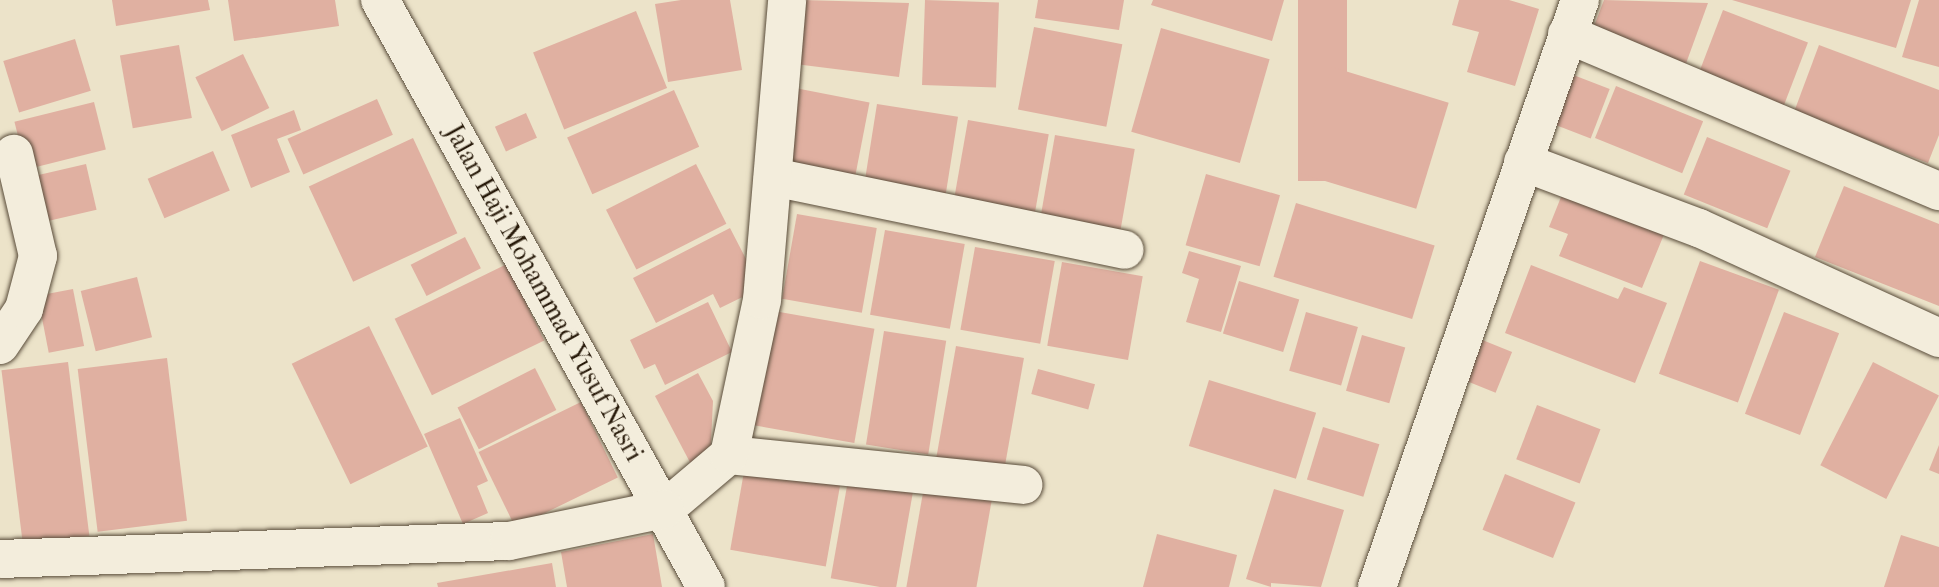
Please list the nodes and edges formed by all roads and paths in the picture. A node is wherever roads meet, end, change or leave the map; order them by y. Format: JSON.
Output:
{"nodes":[{"id":1,"x":380,"y":0,"type":"edge"},
{"id":2,"x":787,"y":0,"type":"edge"},
{"id":3,"x":1573,"y":17,"type":"edge"},
{"id":4,"x":13,"y":153,"type":"dead end"},
{"id":5,"x":1523,"y":162,"type":"junction"},
{"id":6,"x":773,"y":177,"type":"junction"},
{"id":7,"x":1939,"y":191,"type":"edge"},
{"id":8,"x":1125,"y":250,"type":"dead end"},
{"id":9,"x":1939,"y":338,"type":"edge"},
{"id":10,"x":0,"y":345,"type":"edge"},
{"id":11,"x":729,"y":455,"type":"junction"},
{"id":12,"x":1023,"y":485,"type":"dead end"},
{"id":13,"x":665,"y":509,"type":"junction"},
{"id":14,"x":0,"y":559,"type":"edge"},
{"id":15,"x":706,"y":587,"type":"edge"},
{"id":16,"x":1377,"y":587,"type":"edge"}],
"edges":[{"from":1,"to":13,"type":"street","name":"Jalan Haji Mohammad Yusuf Nasri"},
{"from":2,"to":6,"type":"street"},
{"from":3,"to":5,"type":"street"},
{"from":3,"to":7,"type":"street"},
{"from":4,"to":10,"type":"street"},
{"from":5,"to":9,"type":"street"},
{"from":5,"to":16,"type":"street"},
{"from":6,"to":8,"type":"street"},
{"from":6,"to":11,"type":"street"},
{"from":11,"to":12,"type":"street"},
{"from":11,"to":13,"type":"street"},
{"from":13,"to":14,"type":"street"},
{"from":13,"to":15,"type":"street","name":"Jalan Haji Mohammad Yusuf Nasri"}]}
